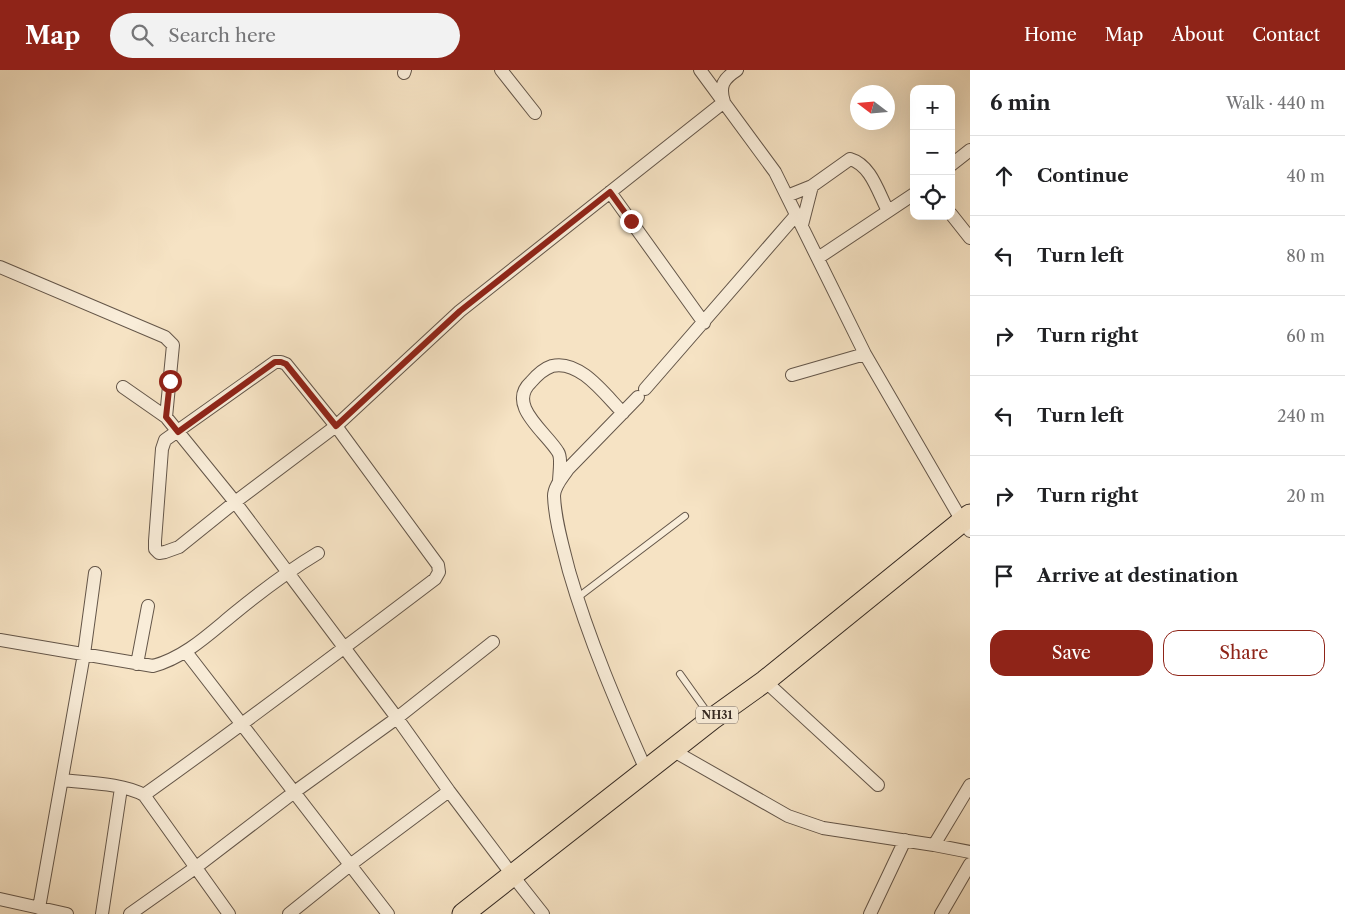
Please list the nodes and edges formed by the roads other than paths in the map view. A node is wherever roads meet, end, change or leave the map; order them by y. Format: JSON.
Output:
{"nodes":[{"id":1,"x":501,"y":70,"type":"edge"},
{"id":2,"x":700,"y":70,"type":"edge"},
{"id":3,"x":737,"y":70,"type":"edge"},
{"id":4,"x":724,"y":76,"type":"edge"},
{"id":5,"x":724,"y":102,"type":"junction"},
{"id":6,"x":535,"y":113,"type":"dead end"},
{"id":7,"x":970,"y":150,"type":"edge"},
{"id":8,"x":955,"y":162,"type":"edge"},
{"id":9,"x":812,"y":186,"type":"junction"},
{"id":10,"x":610,"y":192,"type":"junction"},
{"id":11,"x":788,"y":196,"type":"junction"},
{"id":12,"x":910,"y":197,"type":"edge"},
{"id":13,"x":888,"y":211,"type":"junction"},
{"id":14,"x":955,"y":219,"type":"edge"},
{"id":15,"x":799,"y":220,"type":"junction"},
{"id":16,"x":969,"y":236,"type":"edge"},
{"id":17,"x":818,"y":258,"type":"junction"},
{"id":18,"x":0,"y":267,"type":"edge"},
{"id":19,"x":704,"y":323,"type":"junction"},
{"id":20,"x":865,"y":354,"type":"junction"},
{"id":21,"x":792,"y":375,"type":"dead end"},
{"id":22,"x":123,"y":387,"type":"dead end"},
{"id":23,"x":622,"y":413,"type":"junction"},
{"id":24,"x":166,"y":417,"type":"junction"},
{"id":25,"x":336,"y":426,"type":"junction"},
{"id":26,"x":178,"y":432,"type":"junction"},
{"id":27,"x":559,"y":482,"type":"junction"},
{"id":28,"x":235,"y":502,"type":"junction"},
{"id":29,"x":685,"y":516,"type":"dead end"},
{"id":30,"x":967,"y":522,"type":"edge"},
{"id":31,"x":318,"y":553,"type":"dead end"},
{"id":32,"x":286,"y":572,"type":"junction"},
{"id":33,"x":95,"y":573,"type":"dead end"},
{"id":34,"x":577,"y":598,"type":"junction"},
{"id":35,"x":148,"y":606,"type":"dead end"},
{"id":36,"x":0,"y":640,"type":"edge"},
{"id":37,"x":493,"y":642,"type":"dead end"},
{"id":38,"x":344,"y":648,"type":"junction"},
{"id":39,"x":186,"y":652,"type":"junction"},
{"id":40,"x":84,"y":654,"type":"junction"},
{"id":41,"x":137,"y":664,"type":"junction"},
{"id":42,"x":680,"y":674,"type":"dead end"},
{"id":43,"x":765,"y":681,"type":"junction"},
{"id":44,"x":397,"y":718,"type":"junction"},
{"id":45,"x":712,"y":719,"type":"junction"},
{"id":46,"x":242,"y":725,"type":"junction"},
{"id":47,"x":672,"y":750,"type":"junction"},
{"id":48,"x":646,"y":770,"type":"junction"},
{"id":49,"x":62,"y":780,"type":"junction"},
{"id":50,"x":878,"y":785,"type":"dead end"},
{"id":51,"x":970,"y":785,"type":"edge"},
{"id":52,"x":121,"y":788,"type":"junction"},
{"id":53,"x":449,"y":791,"type":"junction"},
{"id":54,"x":294,"y":793,"type":"junction"},
{"id":55,"x":144,"y":796,"type":"junction"},
{"id":56,"x":905,"y":840,"type":"junction"},
{"id":57,"x":934,"y":845,"type":"junction"},
{"id":58,"x":970,"y":852,"type":"edge"},
{"id":59,"x":970,"y":864,"type":"edge"},
{"id":60,"x":350,"y":865,"type":"junction"},
{"id":61,"x":196,"y":868,"type":"junction"},
{"id":62,"x":512,"y":876,"type":"junction"},
{"id":63,"x":0,"y":899,"type":"edge"},
{"id":64,"x":40,"y":908,"type":"junction"},
{"id":65,"x":67,"y":914,"type":"edge"},
{"id":66,"x":102,"y":914,"type":"edge"},
{"id":67,"x":130,"y":914,"type":"edge"},
{"id":68,"x":229,"y":914,"type":"edge"},
{"id":69,"x":289,"y":914,"type":"edge"},
{"id":70,"x":388,"y":914,"type":"edge"},
{"id":71,"x":463,"y":914,"type":"edge"},
{"id":72,"x":543,"y":914,"type":"edge"},
{"id":73,"x":870,"y":914,"type":"edge"},
{"id":74,"x":941,"y":914,"type":"edge"}],
"edges":[{"from":1,"to":6,"type":"street"},
{"from":2,"to":5,"type":"street"},
{"from":3,"to":4,"type":"street"},
{"from":4,"to":5,"type":"street"},
{"from":5,"to":10,"type":"street"},
{"from":5,"to":11,"type":"street"},
{"from":7,"to":8,"type":"street"},
{"from":9,"to":11,"type":"street"},
{"from":9,"to":13,"type":"street"},
{"from":9,"to":15,"type":"street"},
{"from":10,"to":19,"type":"street"},
{"from":10,"to":25,"type":"street"},
{"from":11,"to":15,"type":"street"},
{"from":12,"to":13,"type":"street"},
{"from":13,"to":17,"type":"street"},
{"from":14,"to":16,"type":"street"},
{"from":15,"to":17,"type":"street"},
{"from":15,"to":19,"type":"street"},
{"from":17,"to":20,"type":"street"},
{"from":18,"to":24,"type":"street"},
{"from":19,"to":23,"type":"street"},
{"from":20,"to":21,"type":"street"},
{"from":20,"to":30,"type":"street"},
{"from":22,"to":24,"type":"street"},
{"from":23,"to":27,"type":"street"},
{"from":23,"to":27,"type":"street"},
{"from":24,"to":26,"type":"street"},
{"from":25,"to":26,"type":"street"},
{"from":25,"to":28,"type":"street"},
{"from":25,"to":38,"type":"street"},
{"from":26,"to":28,"type":"street"},
{"from":26,"to":28,"type":"street"},
{"from":27,"to":34,"type":"street"},
{"from":28,"to":32,"type":"street"},
{"from":29,"to":34,"type":"lane"},
{"from":30,"to":43,"type":"highway","number":"NH31"},
{"from":31,"to":32,"type":"street"},
{"from":32,"to":38,"type":"street"},
{"from":32,"to":39,"type":"street"},
{"from":33,"to":40,"type":"street"},
{"from":34,"to":48,"type":"street"},
{"from":35,"to":41,"type":"street"},
{"from":36,"to":40,"type":"street"},
{"from":37,"to":44,"type":"street"},
{"from":38,"to":44,"type":"street"},
{"from":38,"to":46,"type":"street"},
{"from":39,"to":41,"type":"street"},
{"from":39,"to":46,"type":"street"},
{"from":40,"to":41,"type":"street"},
{"from":40,"to":49,"type":"street"},
{"from":42,"to":45,"type":"lane"},
{"from":43,"to":45,"type":"highway","number":"NH31"},
{"from":43,"to":50,"type":"street"},
{"from":44,"to":53,"type":"street"},
{"from":44,"to":54,"type":"street"},
{"from":45,"to":47,"type":"highway","number":"NH31"},
{"from":46,"to":54,"type":"street"},
{"from":46,"to":55,"type":"street"},
{"from":47,"to":48,"type":"highway","number":"NH31"},
{"from":47,"to":56,"type":"street"},
{"from":48,"to":62,"type":"highway","number":"NH31"},
{"from":49,"to":52,"type":"street"},
{"from":49,"to":64,"type":"street"},
{"from":51,"to":57,"type":"street"},
{"from":52,"to":55,"type":"street"},
{"from":52,"to":66,"type":"street"},
{"from":53,"to":60,"type":"street"},
{"from":53,"to":62,"type":"street"},
{"from":54,"to":60,"type":"street"},
{"from":54,"to":61,"type":"street"},
{"from":55,"to":61,"type":"street"},
{"from":56,"to":57,"type":"street"},
{"from":56,"to":73,"type":"street"},
{"from":57,"to":58,"type":"street"},
{"from":59,"to":74,"type":"street"},
{"from":60,"to":69,"type":"street"},
{"from":60,"to":70,"type":"street"},
{"from":61,"to":67,"type":"street"},
{"from":61,"to":68,"type":"street"},
{"from":62,"to":71,"type":"highway","number":"NH31"},
{"from":62,"to":72,"type":"street"},
{"from":63,"to":64,"type":"street"},
{"from":64,"to":65,"type":"street"}]}
